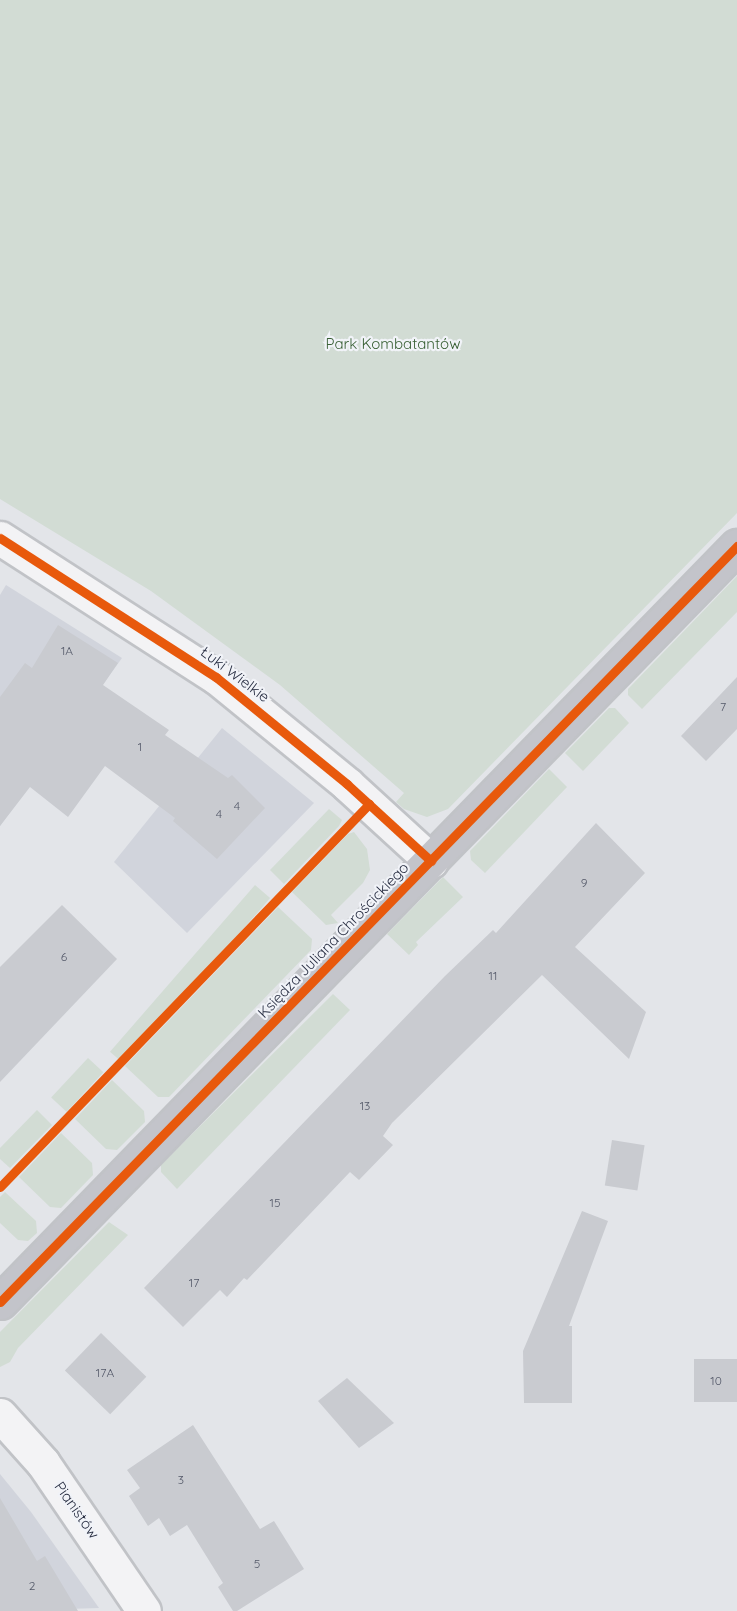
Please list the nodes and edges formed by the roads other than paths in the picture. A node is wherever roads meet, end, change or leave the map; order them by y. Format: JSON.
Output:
{"nodes":[{"id":1,"x":0,"y":538,"type":"edge"},
{"id":2,"x":737,"y":546,"type":"edge"},
{"id":3,"x":431,"y":861,"type":"junction"},
{"id":4,"x":0,"y":1302,"type":"edge"},
{"id":5,"x":0,"y":1415,"type":"edge"},
{"id":6,"x":144,"y":1611,"type":"edge"}],
"edges":[{"from":1,"to":3,"type":"street","name":"Łuki Wielkie"},
{"from":2,"to":3,"type":"street","name":"Księdza Juliana Chrościckiego"},
{"from":3,"to":4,"type":"street","name":"Księdza Juliana Chrościckiego"},
{"from":5,"to":6,"type":"street","name":"Pianistów"}]}
